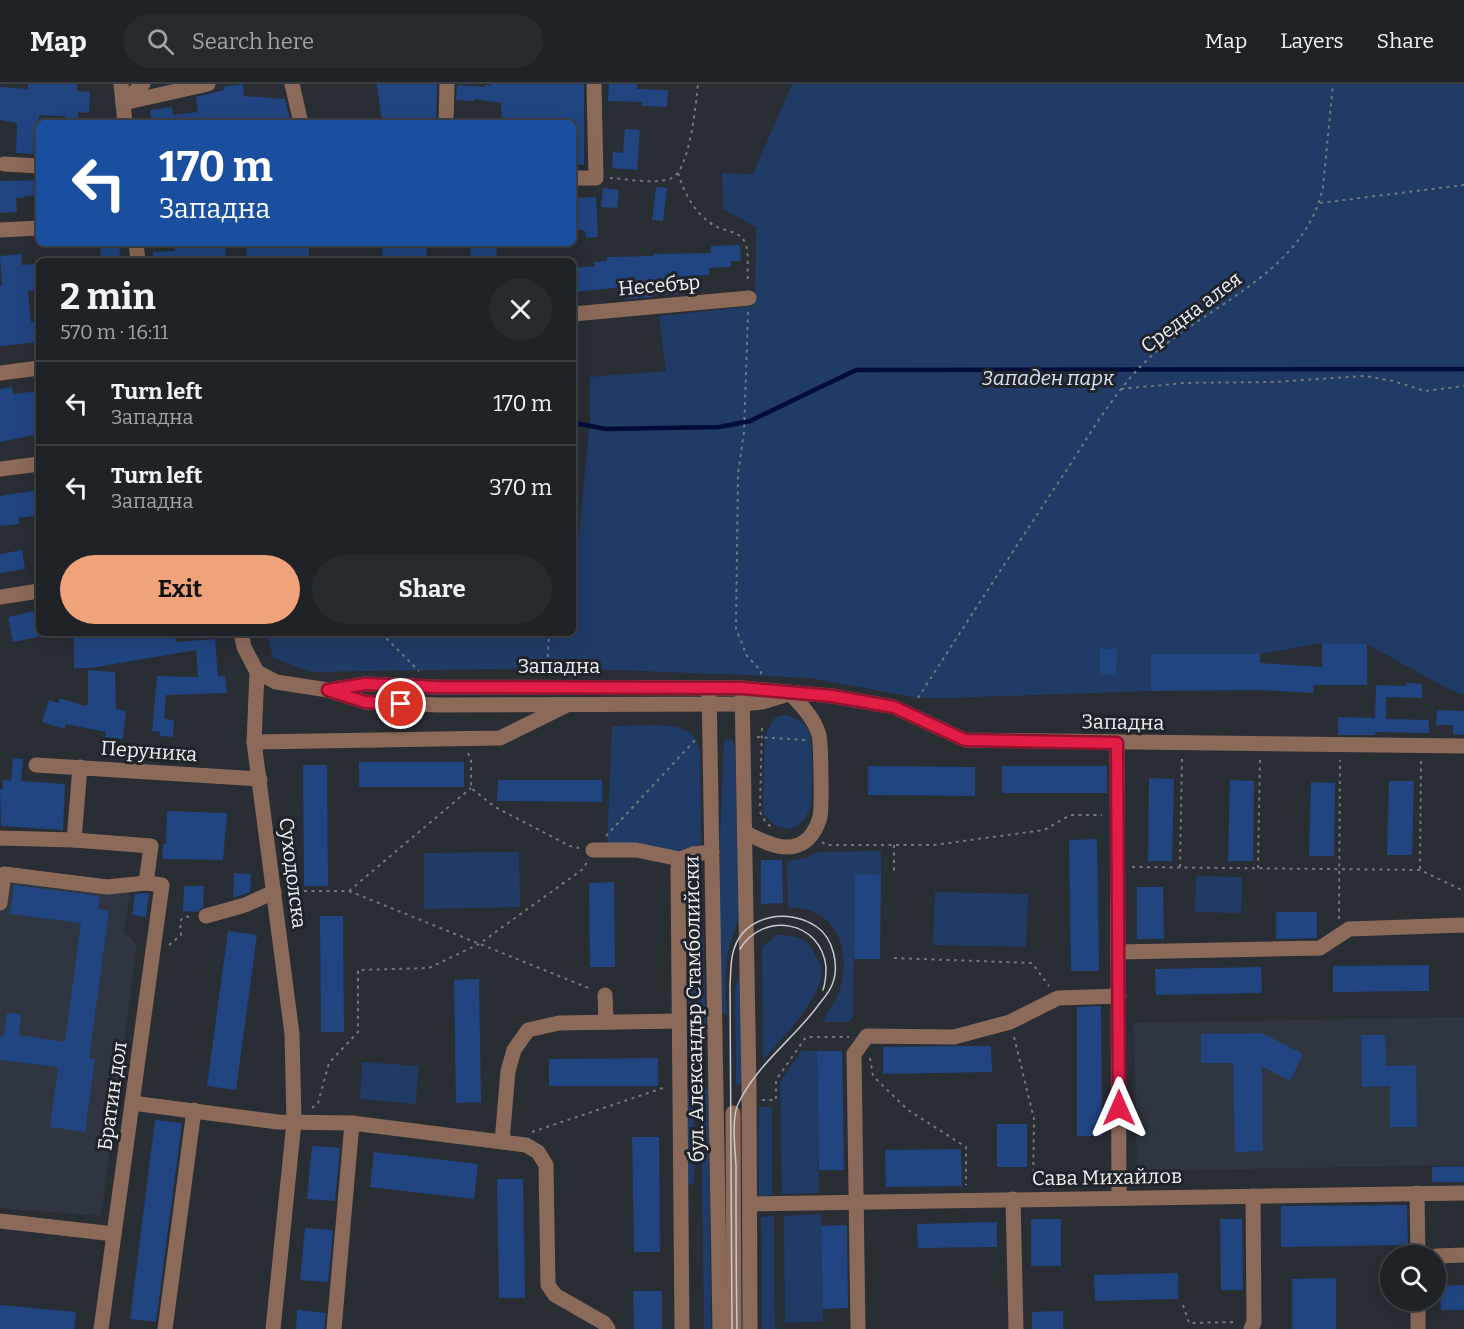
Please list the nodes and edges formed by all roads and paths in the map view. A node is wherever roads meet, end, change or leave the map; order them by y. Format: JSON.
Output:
{"nodes":[{"id":1,"x":122,"y":84,"type":"edge"},
{"id":2,"x":143,"y":84,"type":"edge"},
{"id":3,"x":208,"y":84,"type":"edge"},
{"id":4,"x":292,"y":84,"type":"edge"},
{"id":5,"x":447,"y":84,"type":"edge"},
{"id":6,"x":594,"y":84,"type":"edge"},
{"id":7,"x":698,"y":84,"type":"edge"},
{"id":8,"x":1333,"y":84,"type":"edge"},
{"id":9,"x":123,"y":103,"type":"junction"},
{"id":10,"x":125,"y":120,"type":"edge"},
{"id":11,"x":300,"y":120,"type":"edge"},
{"id":12,"x":446,"y":120,"type":"edge"},
{"id":13,"x":4,"y":164,"type":"dead end"},
{"id":14,"x":36,"y":166,"type":"edge"},
{"id":15,"x":678,"y":173,"type":"junction"},
{"id":16,"x":576,"y":178,"type":"edge"},
{"id":17,"x":596,"y":178,"type":"junction"},
{"id":18,"x":1464,"y":185,"type":"edge"},
{"id":19,"x":1320,"y":203,"type":"junction"},
{"id":20,"x":36,"y":228,"type":"edge"},
{"id":21,"x":0,"y":230,"type":"edge"},
{"id":22,"x":749,"y":298,"type":"junction"},
{"id":23,"x":576,"y":314,"type":"edge"},
{"id":24,"x":36,"y":368,"type":"edge"},
{"id":25,"x":0,"y":373,"type":"edge"},
{"id":26,"x":1464,"y":386,"type":"edge"},
{"id":27,"x":1120,"y":389,"type":"junction"},
{"id":28,"x":36,"y":464,"type":"edge"},
{"id":29,"x":0,"y":469,"type":"edge"},
{"id":30,"x":36,"y":591,"type":"edge"},
{"id":31,"x":0,"y":597,"type":"edge"},
{"id":32,"x":242,"y":636,"type":"edge"},
{"id":33,"x":384,"y":636,"type":"edge"},
{"id":34,"x":549,"y":636,"type":"edge"},
{"id":35,"x":257,"y":672,"type":"junction"},
{"id":36,"x":761,"y":676,"type":"dead end"},
{"id":37,"x":436,"y":687,"type":"junction"},
{"id":38,"x":547,"y":687,"type":"junction"},
{"id":39,"x":709,"y":688,"type":"junction"},
{"id":40,"x":328,"y":690,"type":"junction"},
{"id":41,"x":790,"y":693,"type":"junction"},
{"id":42,"x":743,"y":696,"type":"junction"},
{"id":43,"x":918,"y":698,"type":"dead end"},
{"id":44,"x":709,"y":704,"type":"junction"},
{"id":45,"x":567,"y":705,"type":"junction"},
{"id":46,"x":762,"y":727,"type":"dead end"},
{"id":47,"x":700,"y":734,"type":"dead end"},
{"id":48,"x":762,"y":737,"type":"junction"},
{"id":49,"x":462,"y":739,"type":"junction"},
{"id":50,"x":815,"y":741,"type":"dead end"},
{"id":51,"x":254,"y":742,"type":"junction"},
{"id":52,"x":1117,"y":743,"type":"junction"},
{"id":53,"x":1182,"y":743,"type":"junction"},
{"id":54,"x":1260,"y":744,"type":"junction"},
{"id":55,"x":1340,"y":745,"type":"junction"},
{"id":56,"x":1422,"y":746,"type":"junction"},
{"id":57,"x":1464,"y":746,"type":"edge"},
{"id":58,"x":36,"y":765,"type":"dead end"},
{"id":59,"x":80,"y":767,"type":"junction"},
{"id":60,"x":260,"y":779,"type":"junction"},
{"id":61,"x":471,"y":788,"type":"junction"},
{"id":62,"x":1117,"y":815,"type":"junction"},
{"id":63,"x":774,"y":830,"type":"dead end"},
{"id":64,"x":746,"y":833,"type":"junction"},
{"id":65,"x":813,"y":835,"type":"junction"},
{"id":66,"x":0,"y":838,"type":"edge"},
{"id":67,"x":74,"y":840,"type":"junction"},
{"id":68,"x":894,"y":845,"type":"junction"},
{"id":69,"x":593,"y":850,"type":"junction"},
{"id":70,"x":712,"y":852,"type":"junction"},
{"id":71,"x":680,"y":859,"type":"junction"},
{"id":72,"x":1118,"y":867,"type":"junction"},
{"id":73,"x":1180,"y":867,"type":"junction"},
{"id":74,"x":1258,"y":868,"type":"junction"},
{"id":75,"x":1339,"y":869,"type":"junction"},
{"id":76,"x":1420,"y":870,"type":"junction"},
{"id":77,"x":894,"y":873,"type":"dead end"},
{"id":78,"x":146,"y":883,"type":"junction"},
{"id":79,"x":350,"y":891,"type":"junction"},
{"id":80,"x":1464,"y":891,"type":"edge"},
{"id":81,"x":274,"y":892,"type":"junction"},
{"id":82,"x":0,"y":903,"type":"edge"},
{"id":83,"x":207,"y":916,"type":"joint"},
{"id":84,"x":1464,"y":925,"type":"edge"},
{"id":85,"x":1338,"y":936,"type":"junction"},
{"id":86,"x":479,"y":944,"type":"junction"},
{"id":87,"x":153,"y":952,"type":"junction"},
{"id":88,"x":1118,"y":952,"type":"junction"},
{"id":89,"x":894,"y":958,"type":"dead end"},
{"id":90,"x":605,"y":995,"type":"joint"},
{"id":91,"x":1119,"y":996,"type":"junction"},
{"id":92,"x":1058,"y":998,"type":"junction"},
{"id":93,"x":679,"y":1021,"type":"junction"},
{"id":94,"x":606,"y":1022,"type":"junction"},
{"id":95,"x":1010,"y":1022,"type":"junction"},
{"id":96,"x":867,"y":1036,"type":"junction"},
{"id":97,"x":680,"y":1081,"type":"junction"},
{"id":98,"x":758,"y":1100,"type":"dead end"},
{"id":99,"x":132,"y":1103,"type":"junction"},
{"id":100,"x":194,"y":1110,"type":"junction"},
{"id":101,"x":733,"y":1113,"type":"dead end"},
{"id":102,"x":294,"y":1122,"type":"junction"},
{"id":103,"x":352,"y":1124,"type":"junction"},
{"id":104,"x":502,"y":1142,"type":"junction"},
{"id":105,"x":1416,"y":1193,"type":"junction"},
{"id":106,"x":1464,"y":1193,"type":"edge"},
{"id":107,"x":1253,"y":1196,"type":"junction"},
{"id":108,"x":1119,"y":1197,"type":"junction"},
{"id":109,"x":1013,"y":1199,"type":"junction"},
{"id":110,"x":1033,"y":1199,"type":"junction"},
{"id":111,"x":967,"y":1200,"type":"junction"},
{"id":112,"x":856,"y":1202,"type":"junction"},
{"id":113,"x":750,"y":1204,"type":"junction"},
{"id":114,"x":0,"y":1221,"type":"edge"},
{"id":115,"x":114,"y":1234,"type":"junction"},
{"id":116,"x":1418,"y":1245,"type":"edge"},
{"id":117,"x":1464,"y":1255,"type":"edge"},
{"id":118,"x":1446,"y":1256,"type":"edge"},
{"id":119,"x":1183,"y":1305,"type":"dead end"},
{"id":120,"x":1418,"y":1311,"type":"edge"},
{"id":121,"x":1253,"y":1326,"type":"edge"},
{"id":122,"x":101,"y":1329,"type":"edge"},
{"id":123,"x":165,"y":1329,"type":"edge"},
{"id":124,"x":273,"y":1329,"type":"edge"},
{"id":125,"x":334,"y":1329,"type":"edge"},
{"id":126,"x":608,"y":1329,"type":"edge"},
{"id":127,"x":682,"y":1329,"type":"edge"},
{"id":128,"x":720,"y":1329,"type":"edge"},
{"id":129,"x":734,"y":1329,"type":"edge"},
{"id":130,"x":750,"y":1329,"type":"edge"},
{"id":131,"x":858,"y":1329,"type":"edge"},
{"id":132,"x":1016,"y":1329,"type":"edge"},
{"id":133,"x":1418,"y":1329,"type":"edge"}],
"edges":[{"from":1,"to":9,"type":"street"},
{"from":2,"to":9,"type":"street"},
{"from":3,"to":9,"type":"street"},
{"from":4,"to":11,"type":"street"},
{"from":5,"to":12,"type":"street"},
{"from":6,"to":17,"type":"street"},
{"from":7,"to":15,"type":"path"},
{"from":8,"to":19,"type":"path","name":"Средна алея"},
{"from":9,"to":10,"type":"street"},
{"from":13,"to":14,"type":"street"},
{"from":15,"to":17,"type":"path"},
{"from":15,"to":22,"type":"path"},
{"from":16,"to":17,"type":"street"},
{"from":18,"to":19,"type":"path"},
{"from":19,"to":27,"type":"path","name":"Средна алея"},
{"from":20,"to":21,"type":"street"},
{"from":22,"to":23,"type":"street","name":"Несебър"},
{"from":22,"to":36,"type":"path"},
{"from":24,"to":25,"type":"street"},
{"from":26,"to":27,"type":"path"},
{"from":27,"to":43,"type":"path","name":"Средна алея"},
{"from":28,"to":29,"type":"street"},
{"from":30,"to":31,"type":"street"},
{"from":32,"to":35,"type":"street","name":"Суходолска"},
{"from":33,"to":37,"type":"path"},
{"from":34,"to":38,"type":"path"},
{"from":35,"to":40,"type":"street","name":"Западна"},
{"from":35,"to":51,"type":"street","name":"Суходолска"},
{"from":37,"to":38,"type":"street","name":"Западна"},
{"from":37,"to":40,"type":"street","name":"Западна"},
{"from":38,"to":39,"type":"street","name":"Западна"},
{"from":39,"to":42,"type":"street","name":"Западна"},
{"from":39,"to":44,"type":"street","name":"бул. Александър Стамболийски"},
{"from":40,"to":45,"type":"street","name":"Западна"},
{"from":41,"to":42,"type":"street","name":"Западна"},
{"from":41,"to":52,"type":"street","name":"Западна"},
{"from":41,"to":65,"type":"street"},
{"from":42,"to":44,"type":"street","name":"Западна"},
{"from":42,"to":64,"type":"street"},
{"from":44,"to":45,"type":"street","name":"Западна"},
{"from":44,"to":70,"type":"street","name":"бул. Александър Стамболийски"},
{"from":45,"to":49,"type":"street"},
{"from":46,"to":48,"type":"path"},
{"from":47,"to":69,"type":"path"},
{"from":48,"to":50,"type":"path"},
{"from":48,"to":63,"type":"path"},
{"from":49,"to":51,"type":"street"},
{"from":49,"to":61,"type":"path"},
{"from":51,"to":60,"type":"street","name":"Суходолска"},
{"from":52,"to":53,"type":"street","name":"Западна"},
{"from":52,"to":62,"type":"street"},
{"from":53,"to":54,"type":"street","name":"Западна"},
{"from":53,"to":73,"type":"path"},
{"from":54,"to":55,"type":"street","name":"Западна"},
{"from":54,"to":74,"type":"path"},
{"from":55,"to":56,"type":"street","name":"Западна"},
{"from":55,"to":75,"type":"path"},
{"from":56,"to":57,"type":"street","name":"Западна"},
{"from":56,"to":76,"type":"path"},
{"from":58,"to":59,"type":"street","name":"Перуника"},
{"from":59,"to":60,"type":"street","name":"Перуника"},
{"from":59,"to":67,"type":"street"},
{"from":60,"to":81,"type":"street","name":"Суходолска"},
{"from":61,"to":69,"type":"path"},
{"from":61,"to":79,"type":"path"},
{"from":62,"to":68,"type":"path"},
{"from":62,"to":72,"type":"street"},
{"from":64,"to":65,"type":"street"},
{"from":64,"to":113,"type":"street"},
{"from":65,"to":68,"type":"path"},
{"from":66,"to":67,"type":"street"},
{"from":67,"to":78,"type":"street"},
{"from":68,"to":77,"type":"path"},
{"from":69,"to":71,"type":"street"},
{"from":69,"to":86,"type":"path"},
{"from":70,"to":71,"type":"street"},
{"from":70,"to":128,"type":"street","name":"бул. Александър Стамболийски"},
{"from":71,"to":93,"type":"street"},
{"from":72,"to":73,"type":"path"},
{"from":72,"to":88,"type":"street"},
{"from":73,"to":74,"type":"path"},
{"from":74,"to":75,"type":"path"},
{"from":75,"to":76,"type":"path"},
{"from":75,"to":85,"type":"path"},
{"from":76,"to":80,"type":"path"},
{"from":78,"to":82,"type":"street","name":"Братин дол"},
{"from":78,"to":87,"type":"street","name":"Братин дол"},
{"from":79,"to":81,"type":"path"},
{"from":79,"to":86,"type":"path"},
{"from":81,"to":83,"type":"street"},
{"from":81,"to":102,"type":"street","name":"Суходолска"},
{"from":83,"to":87,"type":"path"},
{"from":84,"to":85,"type":"street"},
{"from":85,"to":88,"type":"street"},
{"from":86,"to":90,"type":"path"},
{"from":86,"to":102,"type":"path"},
{"from":87,"to":99,"type":"street","name":"Братин дол"},
{"from":88,"to":91,"type":"street"},
{"from":89,"to":92,"type":"path"},
{"from":90,"to":94,"type":"street"},
{"from":91,"to":92,"type":"street"},
{"from":91,"to":108,"type":"street"},
{"from":92,"to":95,"type":"street"},
{"from":93,"to":94,"type":"street"},
{"from":93,"to":97,"type":"street"},
{"from":94,"to":104,"type":"street"},
{"from":95,"to":96,"type":"street"},
{"from":95,"to":110,"type":"path"},
{"from":96,"to":98,"type":"path"},
{"from":96,"to":111,"type":"path"},
{"from":96,"to":112,"type":"street"},
{"from":97,"to":104,"type":"path"},
{"from":97,"to":127,"type":"street"},
{"from":99,"to":100,"type":"street"},
{"from":99,"to":115,"type":"street","name":"Братин дол"},
{"from":100,"to":102,"type":"street"},
{"from":100,"to":123,"type":"street"},
{"from":101,"to":129,"type":"street"},
{"from":102,"to":103,"type":"street"},
{"from":102,"to":124,"type":"street","name":"Суходолска"},
{"from":103,"to":104,"type":"street"},
{"from":103,"to":125,"type":"street"},
{"from":104,"to":126,"type":"street"},
{"from":105,"to":106,"type":"street","name":"Сава Михайлов"},
{"from":105,"to":107,"type":"street","name":"Сава Михайлов"},
{"from":105,"to":116,"type":"street"},
{"from":107,"to":108,"type":"street","name":"Сава Михайлов"},
{"from":107,"to":121,"type":"street"},
{"from":108,"to":110,"type":"street","name":"Сава Михайлов"},
{"from":109,"to":110,"type":"street","name":"Сава Михайлов"},
{"from":109,"to":111,"type":"street","name":"Сава Михайлов"},
{"from":109,"to":132,"type":"street"},
{"from":111,"to":112,"type":"street","name":"Сава Михайлов"},
{"from":112,"to":113,"type":"street","name":"Сава Михайлов"},
{"from":112,"to":131,"type":"street"},
{"from":113,"to":130,"type":"street"},
{"from":114,"to":115,"type":"street"},
{"from":115,"to":122,"type":"street","name":"Братин дол"},
{"from":117,"to":118,"type":"street"},
{"from":119,"to":121,"type":"path"},
{"from":120,"to":133,"type":"street"}]}
